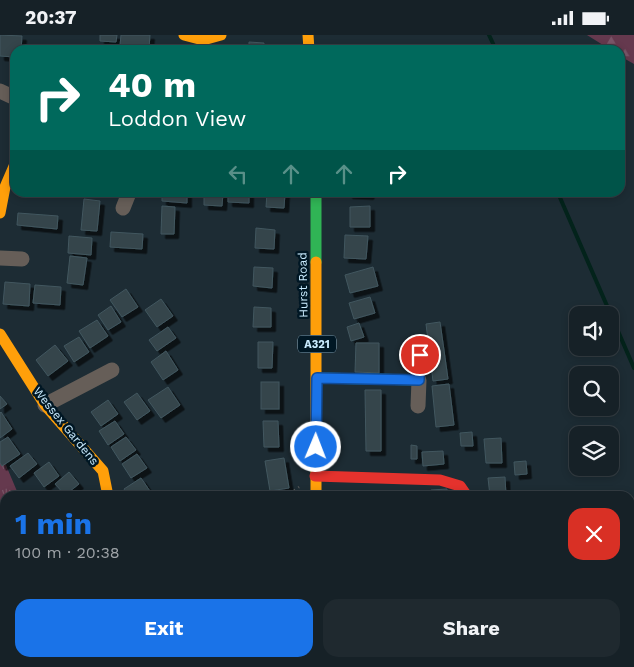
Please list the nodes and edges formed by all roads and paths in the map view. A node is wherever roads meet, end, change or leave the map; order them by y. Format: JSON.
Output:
{"nodes":[{"id":1,"x":184,"y":35,"type":"edge"},
{"id":2,"x":221,"y":35,"type":"edge"},
{"id":3,"x":202,"y":45,"type":"edge"},
{"id":4,"x":10,"y":176,"type":"edge"},
{"id":5,"x":131,"y":197,"type":"edge"},
{"id":6,"x":316,"y":197,"type":"edge"},
{"id":7,"x":123,"y":208,"type":"dead end"},
{"id":8,"x":0,"y":213,"type":"edge"},
{"id":9,"x":0,"y":259,"type":"edge"},
{"id":10,"x":22,"y":259,"type":"dead end"},
{"id":11,"x":0,"y":334,"type":"edge"},
{"id":12,"x":420,"y":355,"type":"dead end"},
{"id":13,"x":112,"y":370,"type":"dead end"},
{"id":14,"x":317,"y":378,"type":"junction"},
{"id":15,"x":419,"y":380,"type":"junction"},
{"id":16,"x":45,"y":405,"type":"junction"},
{"id":17,"x":418,"y":406,"type":"dead end"},
{"id":18,"x":315,"y":476,"type":"junction"},
{"id":19,"x":107,"y":491,"type":"edge"},
{"id":20,"x":316,"y":491,"type":"edge"},
{"id":21,"x":465,"y":491,"type":"edge"}],
"edges":[{"from":1,"to":3,"type":"street"},
{"from":2,"to":3,"type":"street"},
{"from":4,"to":8,"type":"street"},
{"from":5,"to":7,"type":"street"},
{"from":6,"to":14,"type":"street","name":"Hurst Road","number":"A321"},
{"from":9,"to":10,"type":"street"},
{"from":11,"to":16,"type":"street","name":"Wessex Gardens"},
{"from":12,"to":15,"type":"street"},
{"from":13,"to":16,"type":"street"},
{"from":14,"to":15,"type":"street"},
{"from":14,"to":18,"type":"street","name":"Hurst Road","number":"A321"},
{"from":15,"to":17,"type":"street"},
{"from":16,"to":19,"type":"street","name":"Wessex Gardens"},
{"from":18,"to":20,"type":"street","name":"Hurst Road","number":"A321"},
{"from":18,"to":21,"type":"street"}]}
